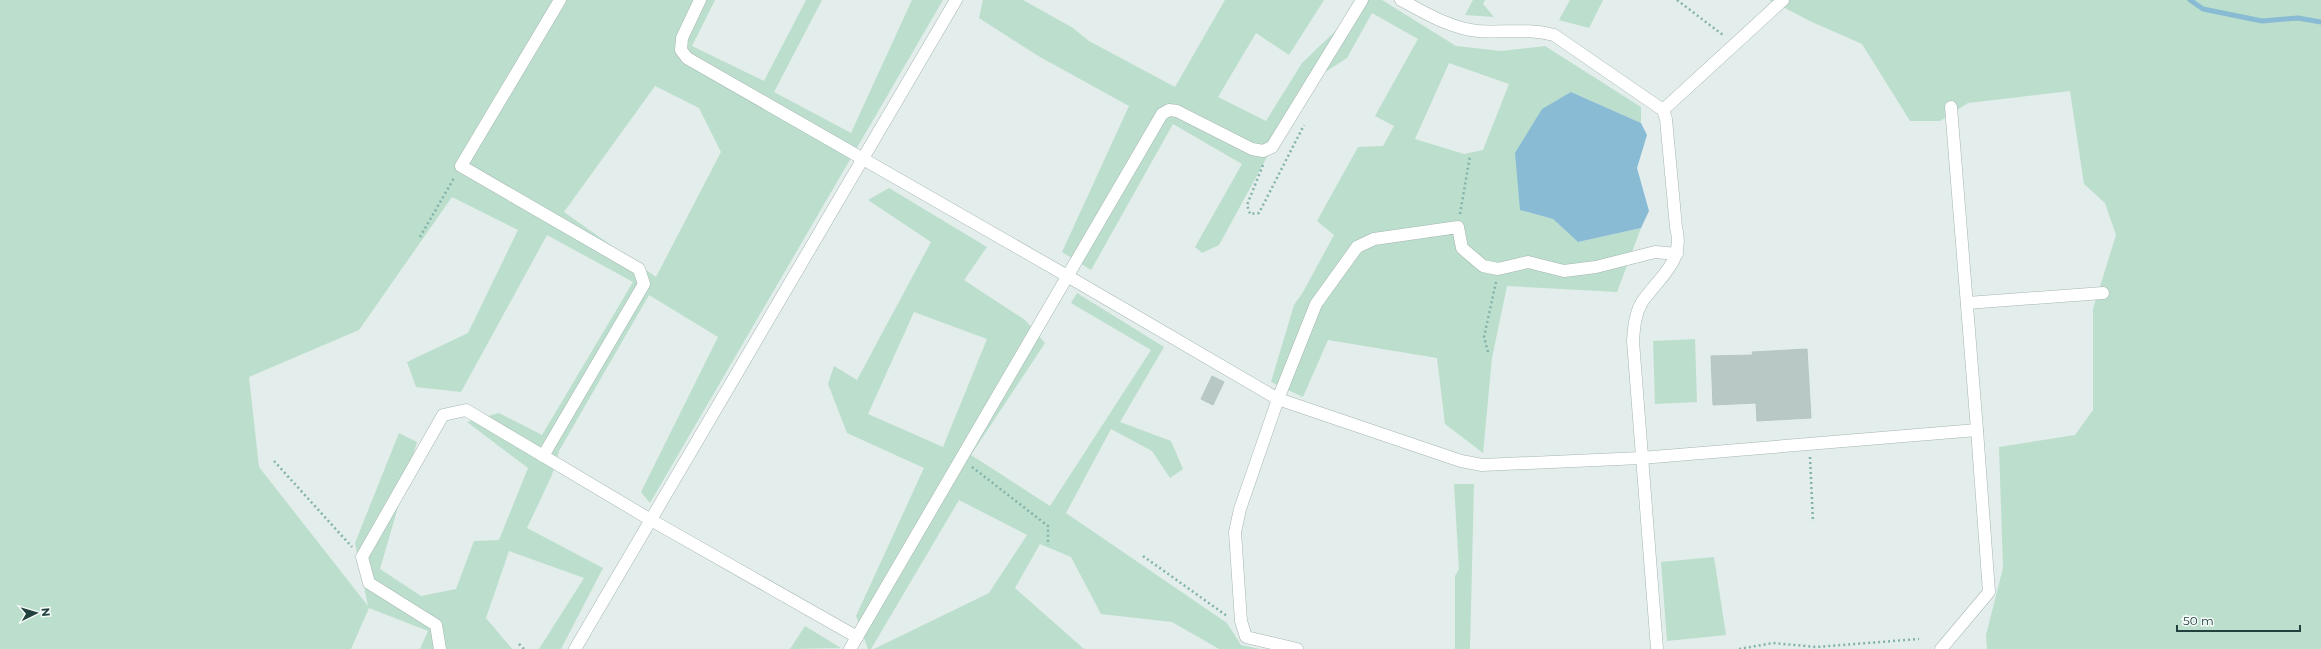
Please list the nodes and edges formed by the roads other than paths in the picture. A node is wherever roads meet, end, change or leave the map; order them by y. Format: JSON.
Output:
{"nodes":[{"id":1,"x":560,"y":0,"type":"edge"},
{"id":2,"x":700,"y":0,"type":"edge"},
{"id":3,"x":956,"y":0,"type":"edge"},
{"id":4,"x":1362,"y":0,"type":"edge"},
{"id":5,"x":1401,"y":0,"type":"edge"},
{"id":6,"x":1782,"y":0,"type":"edge"},
{"id":7,"x":1951,"y":107,"type":"dead end"},
{"id":8,"x":1663,"y":110,"type":"junction"},
{"id":9,"x":863,"y":160,"type":"junction"},
{"id":10,"x":1677,"y":254,"type":"junction"},
{"id":11,"x":1069,"y":277,"type":"junction"},
{"id":12,"x":2103,"y":293,"type":"dead end"},
{"id":13,"x":1967,"y":304,"type":"junction"},
{"id":14,"x":1278,"y":399,"type":"junction"},
{"id":15,"x":1977,"y":430,"type":"junction"},
{"id":16,"x":543,"y":456,"type":"junction"},
{"id":17,"x":1641,"y":458,"type":"junction"},
{"id":18,"x":651,"y":520,"type":"junction"},
{"id":19,"x":857,"y":637,"type":"junction"},
{"id":20,"x":440,"y":649,"type":"edge"},
{"id":21,"x":575,"y":649,"type":"edge"},
{"id":22,"x":850,"y":649,"type":"edge"},
{"id":23,"x":1296,"y":649,"type":"edge"},
{"id":24,"x":1657,"y":649,"type":"edge"},
{"id":25,"x":1941,"y":649,"type":"edge"}],
"edges":[{"from":1,"to":16,"type":"street"},
{"from":2,"to":9,"type":"street"},
{"from":3,"to":9,"type":"street"},
{"from":4,"to":11,"type":"street"},
{"from":5,"to":8,"type":"street"},
{"from":6,"to":8,"type":"street"},
{"from":7,"to":13,"type":"street"},
{"from":8,"to":10,"type":"street"},
{"from":9,"to":11,"type":"street"},
{"from":9,"to":18,"type":"street"},
{"from":10,"to":14,"type":"street"},
{"from":10,"to":17,"type":"street"},
{"from":11,"to":14,"type":"street"},
{"from":11,"to":19,"type":"street"},
{"from":12,"to":13,"type":"street"},
{"from":13,"to":15,"type":"street"},
{"from":14,"to":17,"type":"street"},
{"from":14,"to":23,"type":"street"},
{"from":15,"to":17,"type":"street"},
{"from":15,"to":25,"type":"street"},
{"from":16,"to":18,"type":"street"},
{"from":16,"to":20,"type":"street"},
{"from":17,"to":24,"type":"street"},
{"from":18,"to":19,"type":"street"},
{"from":18,"to":21,"type":"street"},
{"from":19,"to":22,"type":"street"}]}
